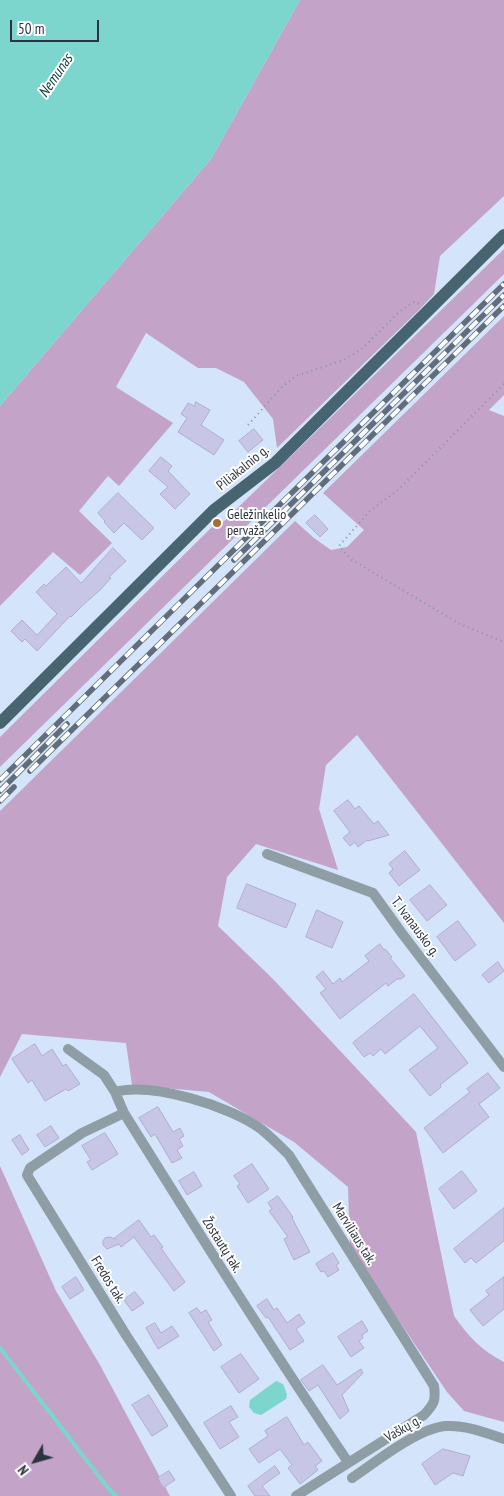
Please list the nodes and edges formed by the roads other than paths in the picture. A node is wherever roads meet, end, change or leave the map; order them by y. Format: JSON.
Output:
{"nodes":[{"id":1,"x":504,"y":235,"type":"edge"},
{"id":2,"x":0,"y":723,"type":"edge"},
{"id":3,"x":267,"y":854,"type":"dead end"},
{"id":4,"x":68,"y":1049,"type":"dead end"},
{"id":5,"x":504,"y":1067,"type":"edge"},
{"id":6,"x":115,"y":1092,"type":"junction"},
{"id":7,"x":124,"y":1112,"type":"junction"},
{"id":8,"x":504,"y":1439,"type":"edge"},
{"id":9,"x":348,"y":1462,"type":"junction"},
{"id":10,"x":352,"y":1478,"type":"dead end"},
{"id":11,"x":231,"y":1496,"type":"edge"},
{"id":12,"x":296,"y":1496,"type":"edge"}],
"edges":[{"from":1,"to":2,"type":"main road","name":"Piliakalnio g."},
{"from":3,"to":5,"type":"street","name":"T. Ivanausko g."},
{"from":4,"to":6,"type":"street","name":"Žostautų tak."},
{"from":6,"to":7,"type":"street","name":"Žostautų tak."},
{"from":6,"to":9,"type":"street","name":"Marviliaus tak."},
{"from":7,"to":9,"type":"street","name":"Žostautų tak."},
{"from":7,"to":11,"type":"street","name":"Fredos tak."},
{"from":8,"to":10,"type":"street","name":"Vaškų g."},
{"from":9,"to":12,"type":"street"}]}
